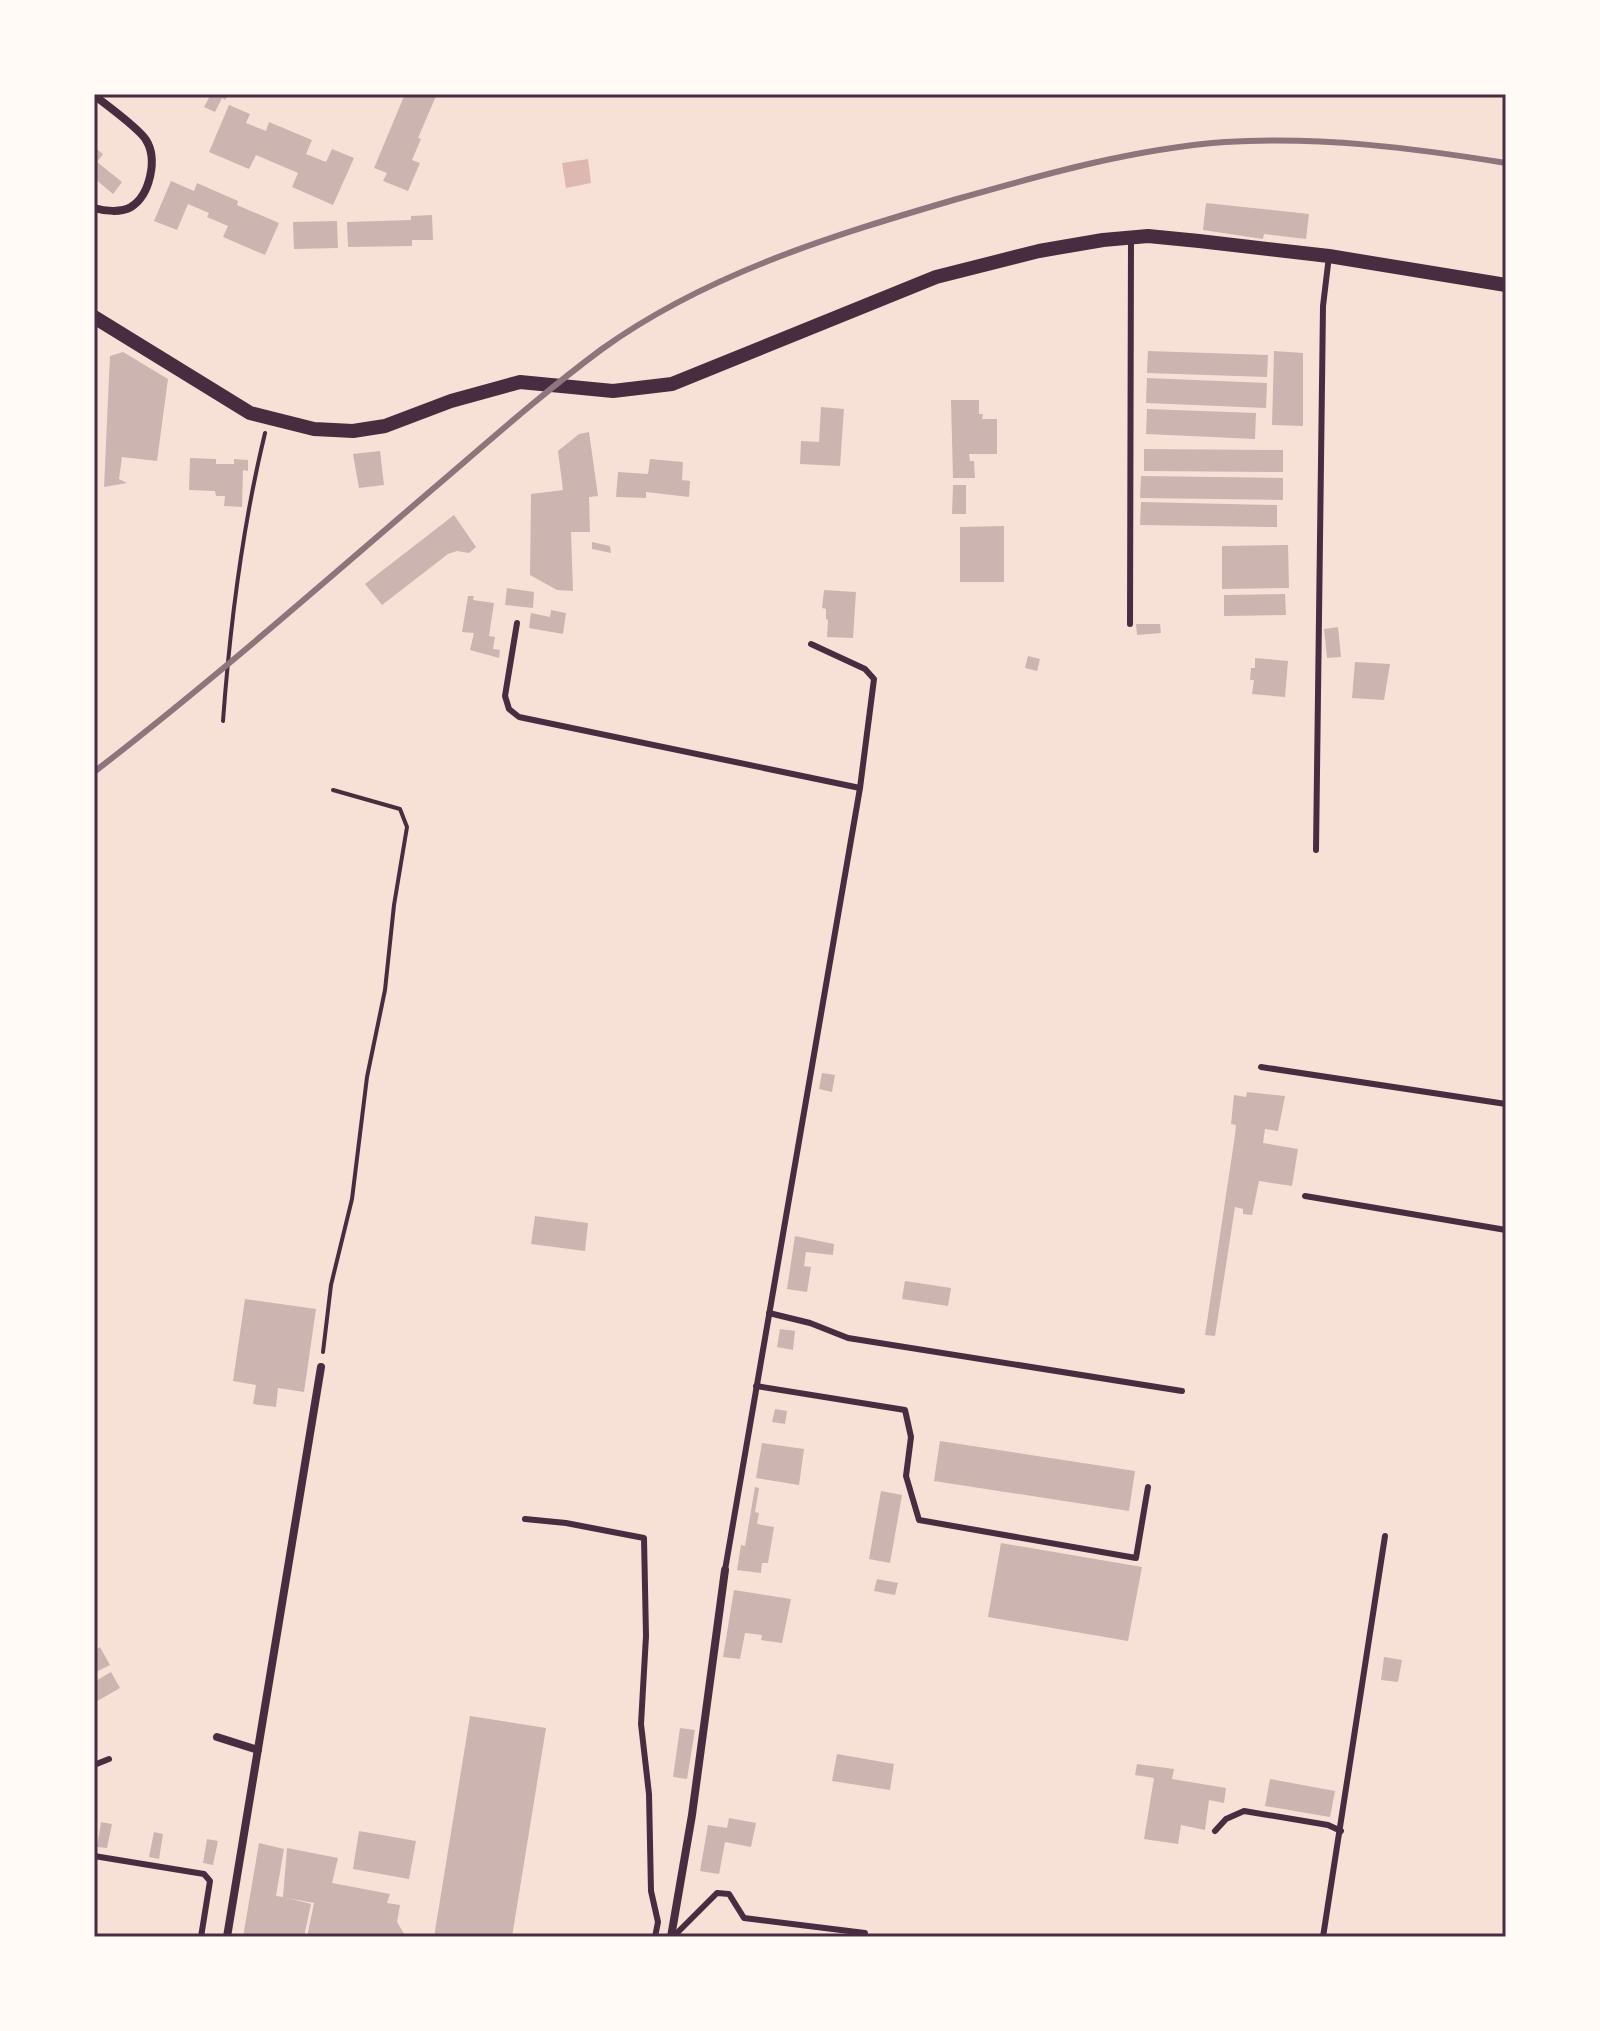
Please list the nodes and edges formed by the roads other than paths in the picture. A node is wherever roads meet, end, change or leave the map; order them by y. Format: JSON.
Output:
{"nodes":[{"id":1,"x":94,"y":95,"type":"edge"},
{"id":2,"x":94,"y":208,"type":"edge"},
{"id":3,"x":1131,"y":238,"type":"junction"},
{"id":4,"x":1329,"y":256,"type":"junction"},
{"id":5,"x":1506,"y":285,"type":"edge"},
{"id":6,"x":94,"y":317,"type":"edge"},
{"id":7,"x":517,"y":623,"type":"dead end"},
{"id":8,"x":1130,"y":624,"type":"dead end"},
{"id":9,"x":811,"y":644,"type":"dead end"},
{"id":10,"x":860,"y":788,"type":"junction"},
{"id":11,"x":1316,"y":850,"type":"dead end"},
{"id":12,"x":1261,"y":1067,"type":"dead end"},
{"id":13,"x":1506,"y":1104,"type":"edge"},
{"id":14,"x":1305,"y":1196,"type":"dead end"},
{"id":15,"x":1506,"y":1230,"type":"edge"},
{"id":16,"x":769,"y":1313,"type":"junction"},
{"id":17,"x":321,"y":1367,"type":"road end"},
{"id":18,"x":756,"y":1386,"type":"junction"},
{"id":19,"x":1182,"y":1391,"type":"dead end"},
{"id":20,"x":1148,"y":1487,"type":"dead end"},
{"id":21,"x":525,"y":1519,"type":"dead end"},
{"id":22,"x":1385,"y":1536,"type":"dead end"},
{"id":23,"x":725,"y":1570,"type":"joint"},
{"id":24,"x":217,"y":1737,"type":"dead end"},
{"id":25,"x":258,"y":1750,"type":"junction"},
{"id":26,"x":109,"y":1759,"type":"dead end"},
{"id":27,"x":94,"y":1765,"type":"edge"},
{"id":28,"x":1215,"y":1831,"type":"dead end"},
{"id":29,"x":1341,"y":1831,"type":"junction"},
{"id":30,"x":94,"y":1856,"type":"edge"},
{"id":31,"x":865,"y":1933,"type":"dead end"},
{"id":32,"x":201,"y":1937,"type":"edge"},
{"id":33,"x":227,"y":1937,"type":"edge"},
{"id":34,"x":655,"y":1937,"type":"edge"},
{"id":35,"x":672,"y":1937,"type":"edge"},
{"id":36,"x":1323,"y":1937,"type":"edge"}],
"edges":[{"from":1,"to":2,"type":"street"},
{"from":3,"to":4,"type":"street"},
{"from":3,"to":6,"type":"street"},
{"from":3,"to":8,"type":"lane"},
{"from":4,"to":5,"type":"street"},
{"from":4,"to":11,"type":"lane"},
{"from":7,"to":10,"type":"lane"},
{"from":9,"to":10,"type":"lane"},
{"from":10,"to":16,"type":"lane"},
{"from":12,"to":13,"type":"lane"},
{"from":14,"to":15,"type":"lane"},
{"from":16,"to":18,"type":"lane"},
{"from":16,"to":19,"type":"lane"},
{"from":17,"to":25,"type":"street"},
{"from":18,"to":20,"type":"lane"},
{"from":18,"to":23,"type":"lane"},
{"from":21,"to":34,"type":"lane"},
{"from":22,"to":29,"type":"lane"},
{"from":23,"to":35,"type":"street"},
{"from":24,"to":25,"type":"street"},
{"from":25,"to":33,"type":"street"},
{"from":26,"to":27,"type":"lane"},
{"from":28,"to":29,"type":"lane"},
{"from":29,"to":36,"type":"lane"},
{"from":30,"to":32,"type":"lane"},
{"from":31,"to":35,"type":"lane"}]}
